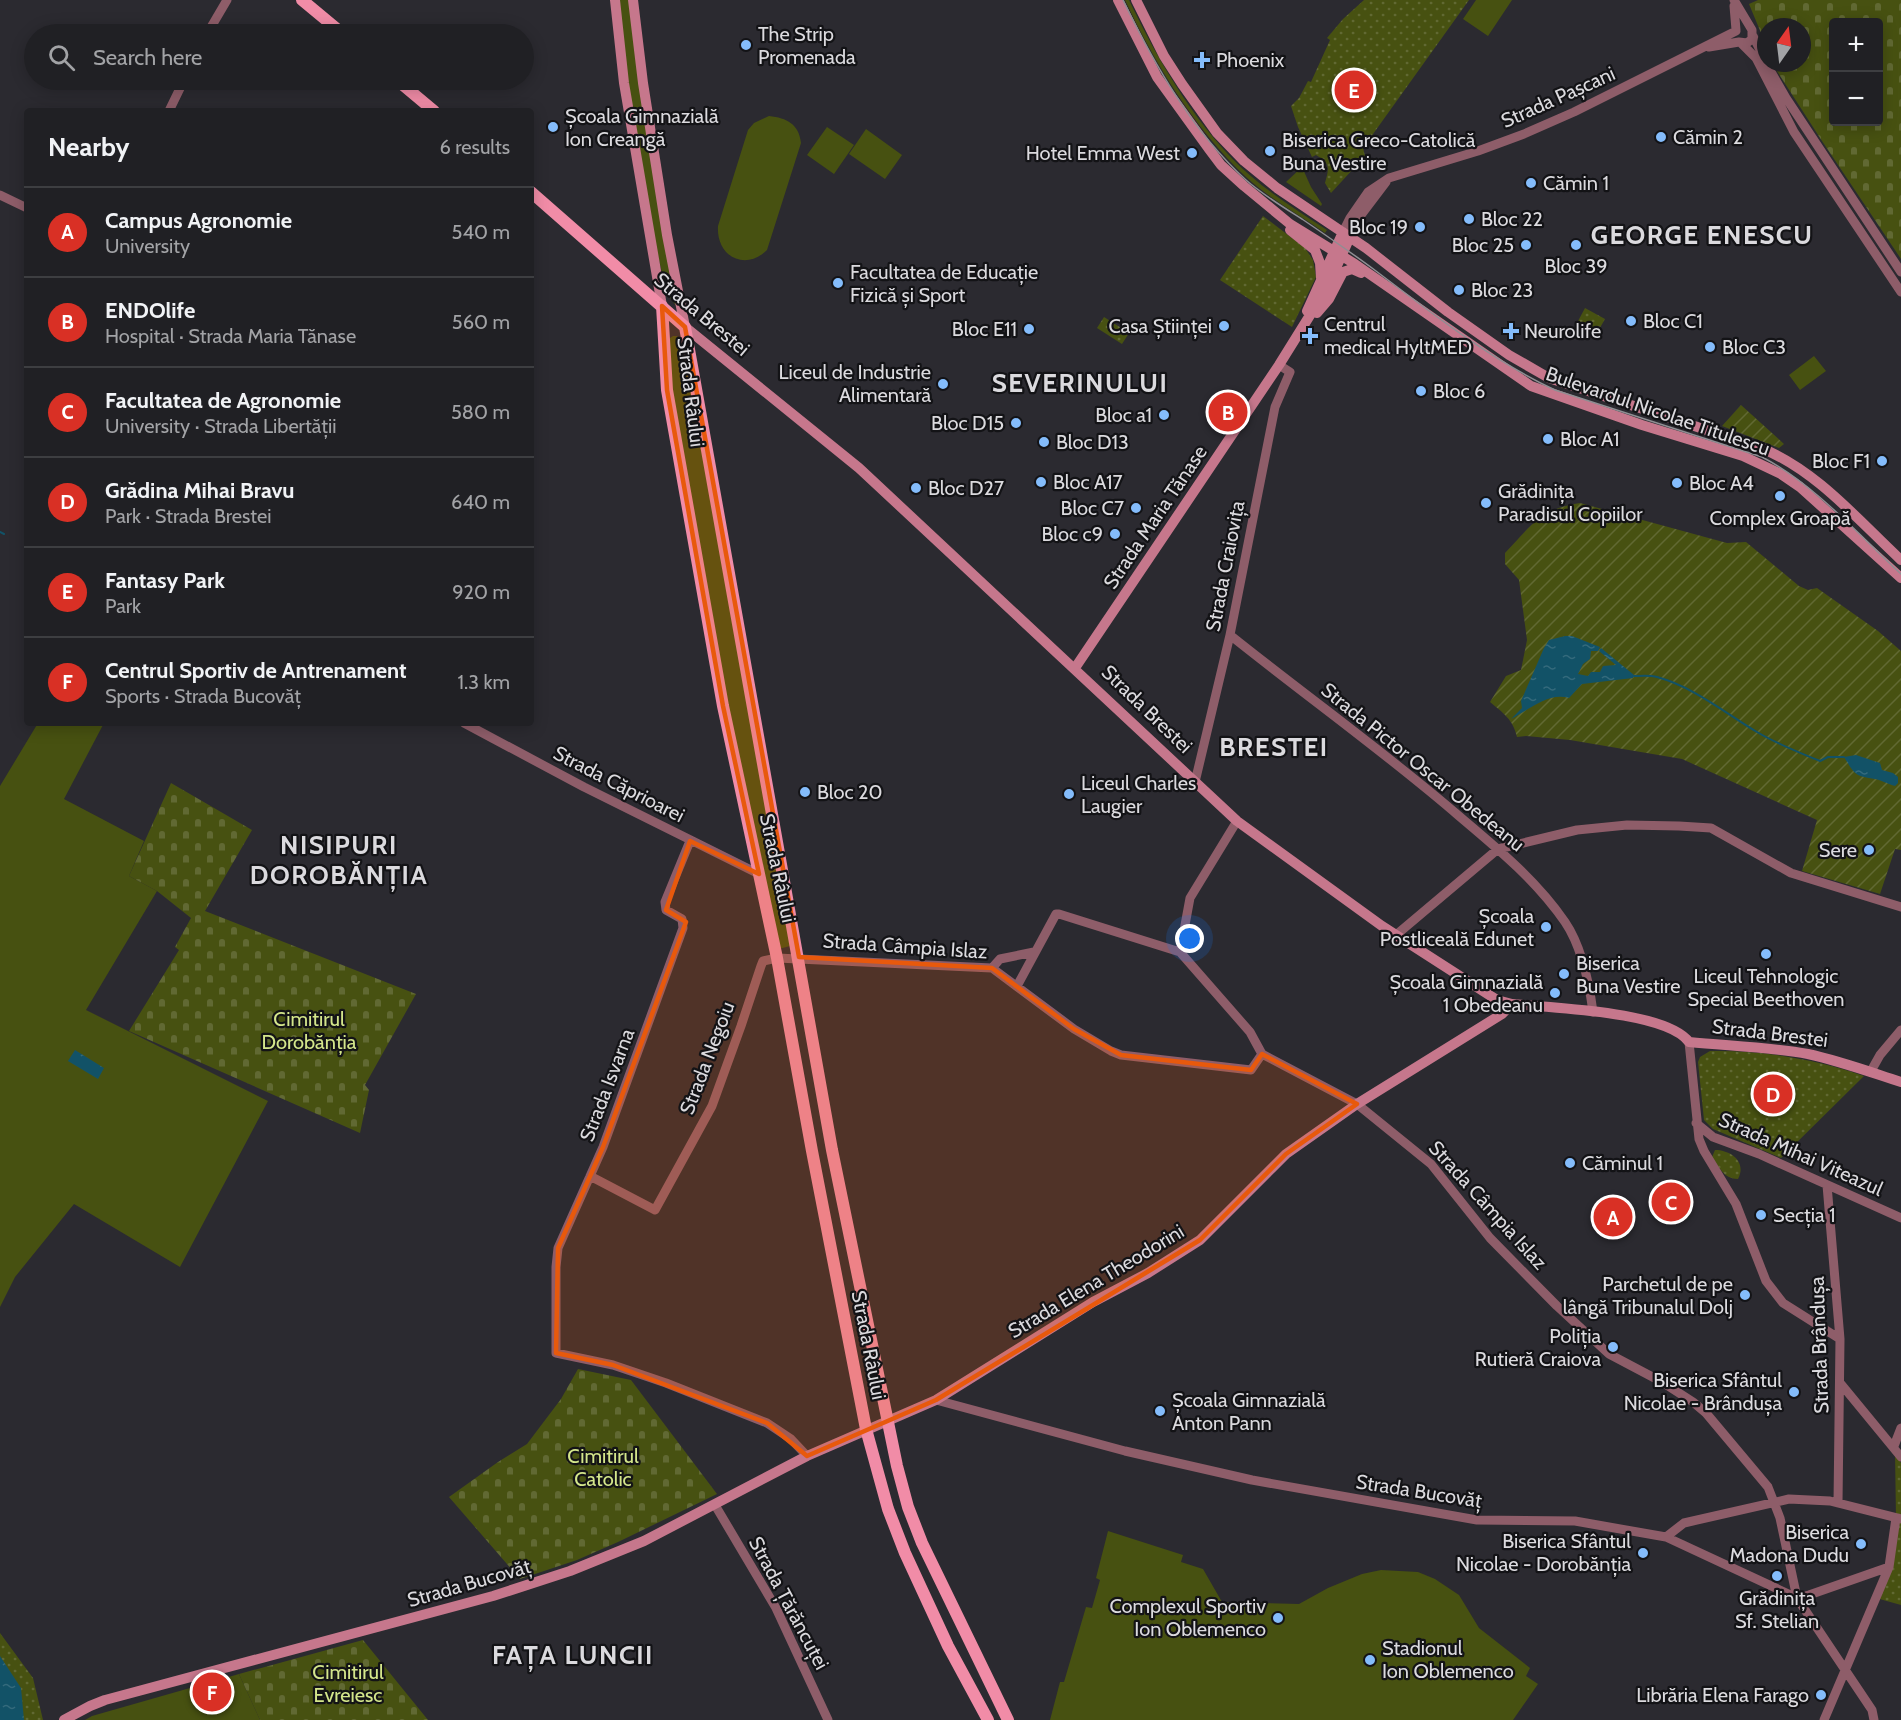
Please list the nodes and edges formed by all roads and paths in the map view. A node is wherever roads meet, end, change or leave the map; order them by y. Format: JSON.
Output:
{"nodes":[{"id":1,"x":227,"y":0,"type":"edge"},
{"id":2,"x":302,"y":0,"type":"edge"},
{"id":3,"x":615,"y":0,"type":"edge"},
{"id":4,"x":633,"y":0,"type":"edge"},
{"id":5,"x":1118,"y":0,"type":"edge"},
{"id":6,"x":1136,"y":0,"type":"edge"},
{"id":7,"x":1734,"y":0,"type":"edge"},
{"id":8,"x":213,"y":24,"type":"edge"},
{"id":9,"x":331,"y":24,"type":"edge"},
{"id":10,"x":1736,"y":31,"type":"junction"},
{"id":11,"x":1752,"y":32,"type":"junction"},
{"id":12,"x":1740,"y":42,"type":"junction"},
{"id":13,"x":1757,"y":43,"type":"edge"},
{"id":14,"x":1703,"y":48,"type":"junction"},
{"id":15,"x":1771,"y":72,"type":"edge"},
{"id":16,"x":179,"y":90,"type":"edge"},
{"id":17,"x":409,"y":90,"type":"edge"},
{"id":18,"x":170,"y":108,"type":"edge"},
{"id":19,"x":431,"y":108,"type":"edge"},
{"id":20,"x":0,"y":195,"type":"edge"},
{"id":21,"x":534,"y":195,"type":"edge"},
{"id":22,"x":1260,"y":200,"type":"junction"},
{"id":23,"x":24,"y":207,"type":"edge"},
{"id":24,"x":1346,"y":235,"type":"junction"},
{"id":25,"x":1337,"y":253,"type":"junction"},
{"id":26,"x":1901,"y":272,"type":"edge"},
{"id":27,"x":1321,"y":278,"type":"junction"},
{"id":28,"x":1373,"y":278,"type":"junction"},
{"id":29,"x":1901,"y":292,"type":"edge"},
{"id":30,"x":662,"y":306,"type":"junction"},
{"id":31,"x":1303,"y":325,"type":"junction"},
{"id":32,"x":685,"y":327,"type":"junction"},
{"id":33,"x":703,"y":341,"type":"junction"},
{"id":34,"x":689,"y":353,"type":"junction"},
{"id":35,"x":1279,"y":365,"type":"junction"},
{"id":36,"x":1901,"y":560,"type":"edge"},
{"id":37,"x":1901,"y":578,"type":"edge"},
{"id":38,"x":1230,"y":634,"type":"junction"},
{"id":39,"x":1088,"y":649,"type":"junction"},
{"id":40,"x":1075,"y":668,"type":"junction"},
{"id":41,"x":1118,"y":708,"type":"junction"},
{"id":42,"x":470,"y":726,"type":"edge"},
{"id":43,"x":1195,"y":782,"type":"junction"},
{"id":44,"x":1237,"y":820,"type":"junction"},
{"id":45,"x":690,"y":841,"type":"junction"},
{"id":46,"x":1498,"y":849,"type":"junction"},
{"id":47,"x":759,"y":874,"type":"junction"},
{"id":48,"x":1901,"y":907,"type":"edge"},
{"id":49,"x":1396,"y":935,"type":"junction"},
{"id":50,"x":1034,"y":952,"type":"junction"},
{"id":51,"x":1180,"y":952,"type":"junction"},
{"id":52,"x":799,"y":957,"type":"junction"},
{"id":53,"x":777,"y":958,"type":"junction"},
{"id":54,"x":992,"y":968,"type":"junction"},
{"id":55,"x":1017,"y":986,"type":"junction"},
{"id":56,"x":1512,"y":1004,"type":"junction"},
{"id":57,"x":1593,"y":1012,"type":"junction"},
{"id":58,"x":1901,"y":1030,"type":"edge"},
{"id":59,"x":1689,"y":1042,"type":"junction"},
{"id":60,"x":1262,"y":1054,"type":"junction"},
{"id":61,"x":1871,"y":1071,"type":"junction"},
{"id":62,"x":1901,"y":1082,"type":"edge"},
{"id":63,"x":1357,"y":1104,"type":"junction"},
{"id":64,"x":1696,"y":1123,"type":"junction"},
{"id":65,"x":590,"y":1176,"type":"junction"},
{"id":66,"x":1827,"y":1185,"type":"junction"},
{"id":67,"x":1901,"y":1218,"type":"edge"},
{"id":68,"x":1840,"y":1339,"type":"junction"},
{"id":69,"x":1841,"y":1384,"type":"junction"},
{"id":70,"x":936,"y":1400,"type":"junction"},
{"id":71,"x":887,"y":1420,"type":"junction"},
{"id":72,"x":1901,"y":1428,"type":"edge"},
{"id":73,"x":866,"y":1429,"type":"junction"},
{"id":74,"x":1894,"y":1446,"type":"junction"},
{"id":75,"x":807,"y":1456,"type":"junction"},
{"id":76,"x":1901,"y":1457,"type":"edge"},
{"id":77,"x":1774,"y":1500,"type":"junction"},
{"id":78,"x":1838,"y":1503,"type":"junction"},
{"id":79,"x":715,"y":1505,"type":"junction"},
{"id":80,"x":1898,"y":1518,"type":"edge"},
{"id":81,"x":1666,"y":1536,"type":"junction"},
{"id":82,"x":1889,"y":1567,"type":"junction"},
{"id":83,"x":1797,"y":1598,"type":"junction"},
{"id":84,"x":1845,"y":1672,"type":"junction"},
{"id":85,"x":64,"y":1720,"type":"edge"},
{"id":86,"x":828,"y":1720,"type":"edge"},
{"id":87,"x":988,"y":1720,"type":"edge"},
{"id":88,"x":1008,"y":1720,"type":"edge"},
{"id":89,"x":1824,"y":1720,"type":"edge"},
{"id":90,"x":1874,"y":1720,"type":"edge"}],
"edges":[{"from":1,"to":8,"type":"street"},
{"from":2,"to":9,"type":"main road"},
{"from":3,"to":30,"type":"main road","name":"Strada Râului"},
{"from":4,"to":32,"type":"main road","name":"Strada Râului"},
{"from":5,"to":22,"type":"main road"},
{"from":6,"to":24,"type":"main road","name":"Bulevardul Nicolae Titulescu"},
{"from":7,"to":10,"type":"street"},
{"from":7,"to":11,"type":"street"},
{"from":10,"to":11,"type":"street"},
{"from":10,"to":12,"type":"street"},
{"from":10,"to":14,"type":"street","name":"Strada Pașcani"},
{"from":11,"to":12,"type":"street"},
{"from":11,"to":13,"type":"street"},
{"from":12,"to":14,"type":"street","name":"Strada Pașcani"},
{"from":12,"to":29,"type":"street"},
{"from":14,"to":24,"type":"street","name":"Strada Pașcani"},
{"from":15,"to":26,"type":"street"},
{"from":16,"to":18,"type":"street"},
{"from":17,"to":19,"type":"main road"},
{"from":20,"to":23,"type":"street"},
{"from":21,"to":30,"type":"main road","name":"Strada Brestei"},
{"from":22,"to":25,"type":"main road","name":"Bulevardul Nicolae Titulescu"},
{"from":22,"to":27,"type":"main road"},
{"from":24,"to":25,"type":"main road","name":"Strada Maria Tănase"},
{"from":24,"to":36,"type":"main road","name":"Bulevardul Nicolae Titulescu"},
{"from":25,"to":27,"type":"main road","name":"Strada Maria Tănase"},
{"from":25,"to":28,"type":"main road","name":"Bulevardul Nicolae Titulescu"},
{"from":25,"to":31,"type":"main road","name":"Strada Maria Tănase"},
{"from":27,"to":31,"type":"main road","name":"Strada Maria Tănase"},
{"from":28,"to":31,"type":"main road"},
{"from":28,"to":37,"type":"main road","name":"Bulevardul Nicolae Titulescu"},
{"from":30,"to":32,"type":"main road","name":"Strada Brestei"},
{"from":30,"to":47,"type":"main road","name":"Strada Râului"},
{"from":31,"to":35,"type":"main road","name":"Strada Maria Tănase"},
{"from":32,"to":33,"type":"main road","name":"Strada Brestei"},
{"from":32,"to":34,"type":"main road","name":"Strada Râului"},
{"from":33,"to":34,"type":"main road"},
{"from":33,"to":40,"type":"main road","name":"Strada Brestei"},
{"from":34,"to":52,"type":"main road","name":"Strada Râului"},
{"from":35,"to":38,"type":"street","name":"Strada Craiovița"},
{"from":35,"to":39,"type":"main road","name":"Strada Maria Tănase"},
{"from":38,"to":43,"type":"street","name":"Strada Craiovița"},
{"from":38,"to":46,"type":"street","name":"Strada Pictor Oscar Obedeanu"},
{"from":39,"to":40,"type":"main road","name":"Strada Maria Tănase"},
{"from":39,"to":41,"type":"main road"},
{"from":40,"to":41,"type":"main road","name":"Strada Brestei"},
{"from":41,"to":43,"type":"main road","name":"Strada Brestei"},
{"from":42,"to":45,"type":"street","name":"Strada Căprioarei"},
{"from":43,"to":44,"type":"main road","name":"Strada Brestei"},
{"from":44,"to":49,"type":"main road","name":"Strada Brestei"},
{"from":44,"to":51,"type":"street"},
{"from":45,"to":47,"type":"street","name":"Strada Căprioarei"},
{"from":45,"to":65,"type":"street","name":"Strada Isvarna"},
{"from":46,"to":48,"type":"street"},
{"from":46,"to":49,"type":"street"},
{"from":46,"to":57,"type":"street","name":"Strada Pictor Oscar Obedeanu"},
{"from":47,"to":53,"type":"main road","name":"Strada Râului"},
{"from":49,"to":56,"type":"main road","name":"Strada Brestei"},
{"from":50,"to":51,"type":"street"},
{"from":50,"to":54,"type":"street"},
{"from":50,"to":55,"type":"street"},
{"from":51,"to":60,"type":"street"},
{"from":52,"to":53,"type":"street","name":"Strada Câmpia Islaz"},
{"from":52,"to":54,"type":"street","name":"Strada Câmpia Islaz"},
{"from":52,"to":71,"type":"main road","name":"Strada Râului"},
{"from":53,"to":65,"type":"street","name":"Strada Negoiu"},
{"from":53,"to":73,"type":"main road","name":"Strada Râului"},
{"from":54,"to":55,"type":"street","name":"Strada Câmpia Islaz"},
{"from":55,"to":60,"type":"street","name":"Strada Câmpia Islaz"},
{"from":56,"to":57,"type":"main road","name":"Strada Brestei"},
{"from":56,"to":63,"type":"main road","name":"Strada Elena Theodorini"},
{"from":57,"to":59,"type":"main road","name":"Strada Brestei"},
{"from":58,"to":61,"type":"street"},
{"from":59,"to":61,"type":"main road","name":"Strada Brestei"},
{"from":59,"to":64,"type":"street","name":"Strada Mihai Viteazul"},
{"from":60,"to":63,"type":"street","name":"Strada Câmpia Islaz"},
{"from":61,"to":62,"type":"main road","name":"Strada Brestei"},
{"from":63,"to":70,"type":"main road","name":"Strada Elena Theodorini"},
{"from":63,"to":77,"type":"street","name":"Strada Câmpia Islaz"},
{"from":64,"to":66,"type":"street","name":"Strada Mihai Viteazul"},
{"from":64,"to":68,"type":"street"},
{"from":65,"to":75,"type":"street","name":"Strada Isvarna"},
{"from":66,"to":67,"type":"street","name":"Strada Mihai Viteazul"},
{"from":66,"to":68,"type":"street","name":"Strada Brândușa"},
{"from":68,"to":69,"type":"street","name":"Strada Brândușa"},
{"from":69,"to":74,"type":"street"},
{"from":69,"to":78,"type":"street","name":"Strada Brândușa"},
{"from":70,"to":71,"type":"main road","name":"Strada Elena Theodorini"},
{"from":70,"to":81,"type":"street","name":"Strada Bucovăț"},
{"from":71,"to":73,"type":"main road","name":"Strada Elena Theodorini"},
{"from":71,"to":88,"type":"main road","name":"Strada Râului"},
{"from":72,"to":74,"type":"street"},
{"from":73,"to":75,"type":"main road","name":"Strada Bucovăț"},
{"from":73,"to":87,"type":"main road","name":"Strada Râului"},
{"from":74,"to":76,"type":"street"},
{"from":75,"to":79,"type":"main road","name":"Strada Bucovăț"},
{"from":77,"to":78,"type":"street"},
{"from":77,"to":81,"type":"street"},
{"from":77,"to":83,"type":"street","name":"Strada Câmpia Islaz"},
{"from":78,"to":80,"type":"street"},
{"from":79,"to":85,"type":"main road","name":"Strada Bucovăț"},
{"from":79,"to":86,"type":"street","name":"Strada Țărăncuței"},
{"from":80,"to":82,"type":"street"},
{"from":81,"to":83,"type":"street","name":"Strada Bucovăț"},
{"from":82,"to":83,"type":"street"},
{"from":82,"to":84,"type":"street"},
{"from":83,"to":84,"type":"street","name":"Strada Câmpia Islaz"},
{"from":84,"to":89,"type":"street"},
{"from":84,"to":90,"type":"street","name":"Strada Câmpia Islaz"}]}
